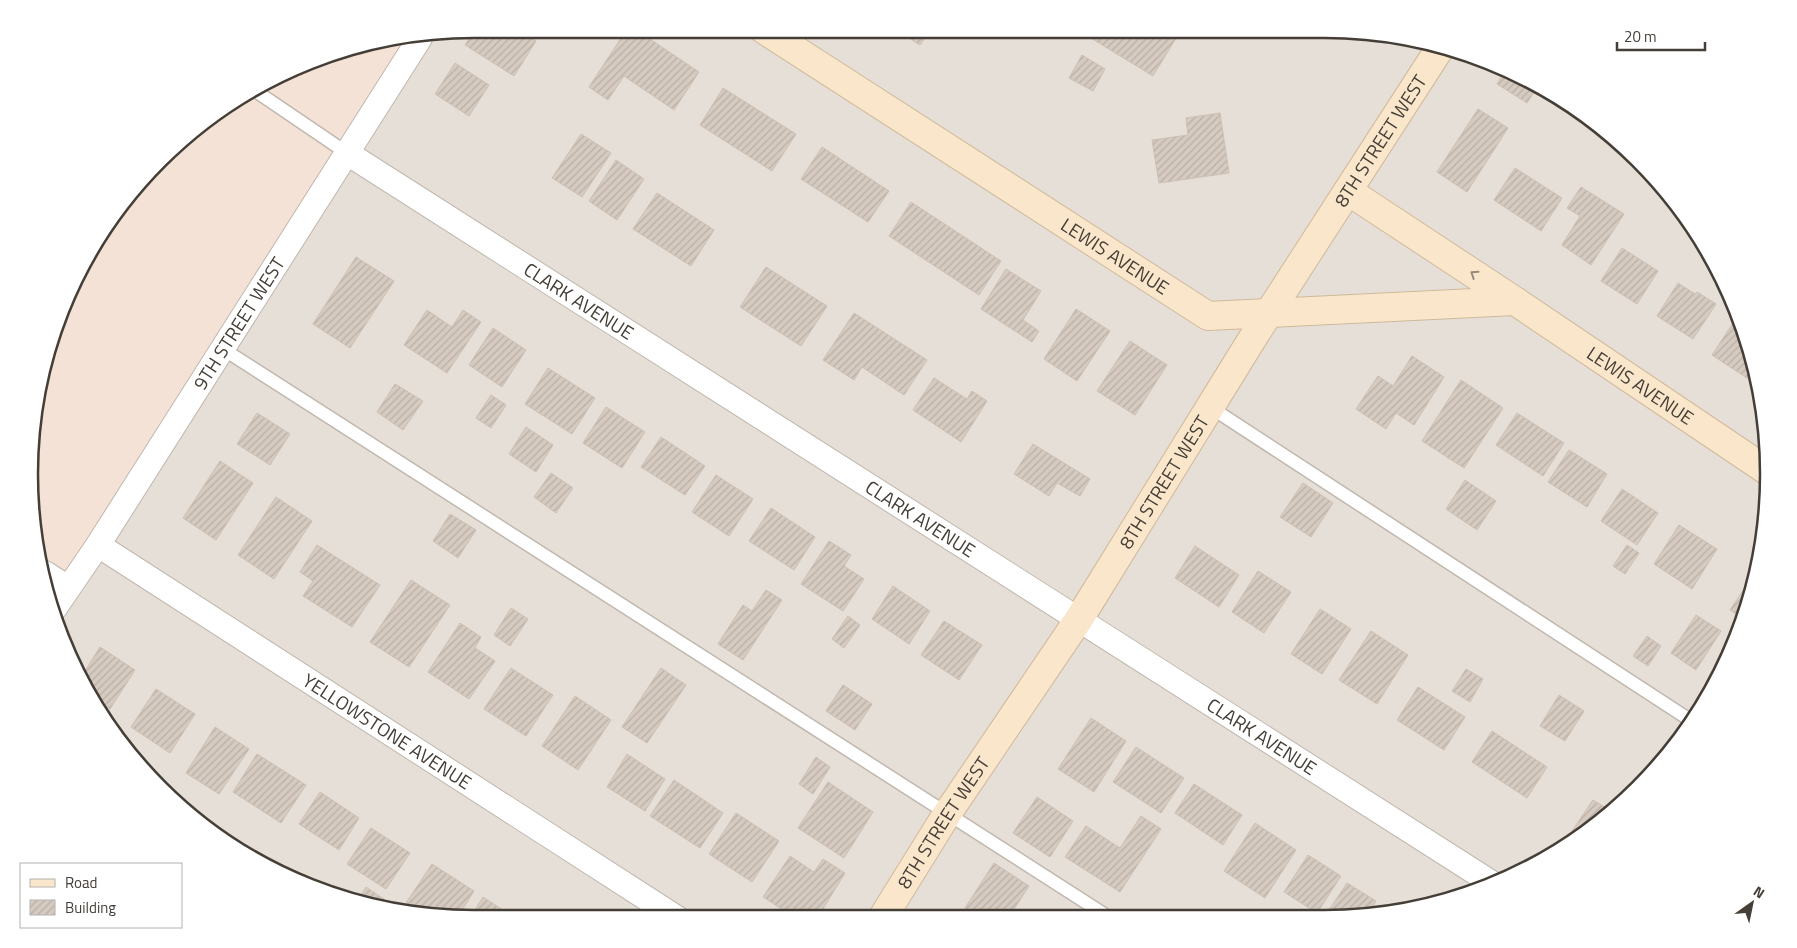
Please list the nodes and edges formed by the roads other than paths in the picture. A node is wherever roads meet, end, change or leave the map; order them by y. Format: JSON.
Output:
{"nodes":[{"id":1,"x":777,"y":38,"type":"edge"},
{"id":2,"x":418,"y":41,"type":"edge"},
{"id":3,"x":1437,"y":52,"type":"edge"},
{"id":4,"x":260,"y":94,"type":"edge"},
{"id":5,"x":347,"y":153,"type":"junction"},
{"id":6,"x":1348,"y":191,"type":"junction"},
{"id":7,"x":1515,"y":301,"type":"junction"},
{"id":8,"x":1270,"y":312,"type":"junction"},
{"id":9,"x":223,"y":349,"type":"junction"},
{"id":10,"x":1210,"y":407,"type":"junction"},
{"id":11,"x":1760,"y":466,"type":"edge"},
{"id":12,"x":98,"y":546,"type":"junction"},
{"id":13,"x":50,"y":576,"type":"edge"},
{"id":14,"x":68,"y":588,"type":"junction"},
{"id":15,"x":58,"y":604,"type":"edge"},
{"id":16,"x":1079,"y":619,"type":"junction"},
{"id":17,"x":1686,"y":717,"type":"edge"},
{"id":18,"x":947,"y":814,"type":"junction"},
{"id":19,"x":1485,"y":879,"type":"edge"},
{"id":20,"x":665,"y":910,"type":"edge"},
{"id":21,"x":887,"y":910,"type":"edge"},
{"id":22,"x":1098,"y":910,"type":"edge"}],
"edges":[{"from":1,"to":8,"type":"street","name":"LEWIS AVENUE"},
{"from":2,"to":5,"type":"street","name":"9TH STREET WEST"},
{"from":3,"to":6,"type":"street","name":"8TH STREET WEST"},
{"from":4,"to":5,"type":"lane"},
{"from":5,"to":9,"type":"street","name":"9TH STREET WEST"},
{"from":5,"to":16,"type":"street","name":"CLARK AVENUE"},
{"from":7,"to":6,"type":"street","name":"LEWIS AVENUE","one_way":true},
{"from":6,"to":8,"type":"street","name":"8TH STREET WEST"},
{"from":7,"to":8,"type":"street","name":"LEWIS AVENUE"},
{"from":7,"to":11,"type":"street","name":"LEWIS AVENUE"},
{"from":8,"to":10,"type":"street","name":"8TH STREET WEST"},
{"from":9,"to":12,"type":"street","name":"9TH STREET WEST"},
{"from":9,"to":18,"type":"lane"},
{"from":10,"to":16,"type":"street","name":"8TH STREET WEST"},
{"from":10,"to":17,"type":"lane"},
{"from":12,"to":14,"type":"street","name":"9TH STREET WEST"},
{"from":12,"to":20,"type":"street","name":"YELLOWSTONE AVENUE"},
{"from":13,"to":14,"type":"street"},
{"from":14,"to":15,"type":"street","name":"9TH STREET WEST"},
{"from":16,"to":18,"type":"street","name":"8TH STREET WEST"},
{"from":16,"to":19,"type":"street","name":"CLARK AVENUE"},
{"from":18,"to":21,"type":"street","name":"8TH STREET WEST"},
{"from":18,"to":22,"type":"lane"}]}
